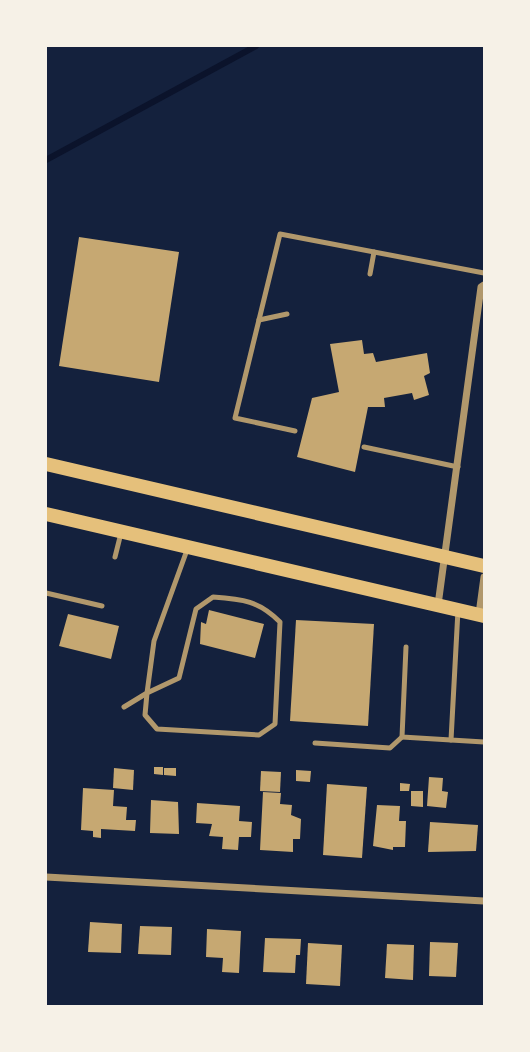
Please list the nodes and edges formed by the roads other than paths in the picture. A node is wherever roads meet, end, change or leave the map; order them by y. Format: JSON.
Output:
{"nodes":[{"id":1,"x":374,"y":252,"type":"junction"},
{"id":2,"x":485,"y":273,"type":"edge"},
{"id":3,"x":370,"y":274,"type":"dead end"},
{"id":4,"x":485,"y":285,"type":"edge"},
{"id":5,"x":287,"y":314,"type":"dead end"},
{"id":6,"x":259,"y":320,"type":"junction"},
{"id":7,"x":295,"y":431,"type":"dead end"},
{"id":8,"x":364,"y":447,"type":"dead end"},
{"id":9,"x":46,"y":464,"type":"edge"},
{"id":10,"x":458,"y":467,"type":"junction"},
{"id":11,"x":46,"y":514,"type":"edge"},
{"id":12,"x":121,"y":531,"type":"junction"},
{"id":13,"x":188,"y":547,"type":"junction"},
{"id":14,"x":115,"y":557,"type":"dead end"},
{"id":15,"x":446,"y":557,"type":"junction"},
{"id":16,"x":485,"y":566,"type":"edge"},
{"id":17,"x":485,"y":578,"type":"edge"},
{"id":18,"x":46,"y":593,"type":"edge"},
{"id":19,"x":102,"y":606,"type":"dead end"},
{"id":20,"x":438,"y":606,"type":"junction"},
{"id":21,"x":458,"y":610,"type":"junction"},
{"id":22,"x":482,"y":616,"type":"edge"},
{"id":23,"x":406,"y":647,"type":"dead end"},
{"id":24,"x":147,"y":693,"type":"junction"},
{"id":25,"x":124,"y":707,"type":"dead end"},
{"id":26,"x":402,"y":737,"type":"junction"},
{"id":27,"x":451,"y":740,"type":"junction"},
{"id":28,"x":485,"y":742,"type":"edge"},
{"id":29,"x":315,"y":743,"type":"dead end"},
{"id":30,"x":46,"y":877,"type":"edge"},
{"id":31,"x":485,"y":901,"type":"edge"}],
"edges":[{"from":1,"to":2,"type":"lane"},
{"from":1,"to":3,"type":"lane"},
{"from":1,"to":6,"type":"lane"},
{"from":4,"to":10,"type":"street"},
{"from":5,"to":6,"type":"lane"},
{"from":6,"to":7,"type":"lane"},
{"from":8,"to":10,"type":"lane"},
{"from":9,"to":15,"type":"main road"},
{"from":10,"to":15,"type":"street"},
{"from":11,"to":12,"type":"main road"},
{"from":12,"to":13,"type":"main road"},
{"from":12,"to":14,"type":"lane"},
{"from":13,"to":20,"type":"main road"},
{"from":13,"to":24,"type":"lane"},
{"from":15,"to":16,"type":"main road"},
{"from":15,"to":20,"type":"street"},
{"from":17,"to":22,"type":"street"},
{"from":18,"to":19,"type":"lane"},
{"from":20,"to":21,"type":"main road"},
{"from":21,"to":22,"type":"main road"},
{"from":21,"to":27,"type":"lane"},
{"from":23,"to":26,"type":"lane"},
{"from":24,"to":24,"type":"lane"},
{"from":24,"to":25,"type":"lane"},
{"from":26,"to":27,"type":"lane"},
{"from":26,"to":29,"type":"lane"},
{"from":27,"to":28,"type":"lane"},
{"from":30,"to":31,"type":"street"}]}
